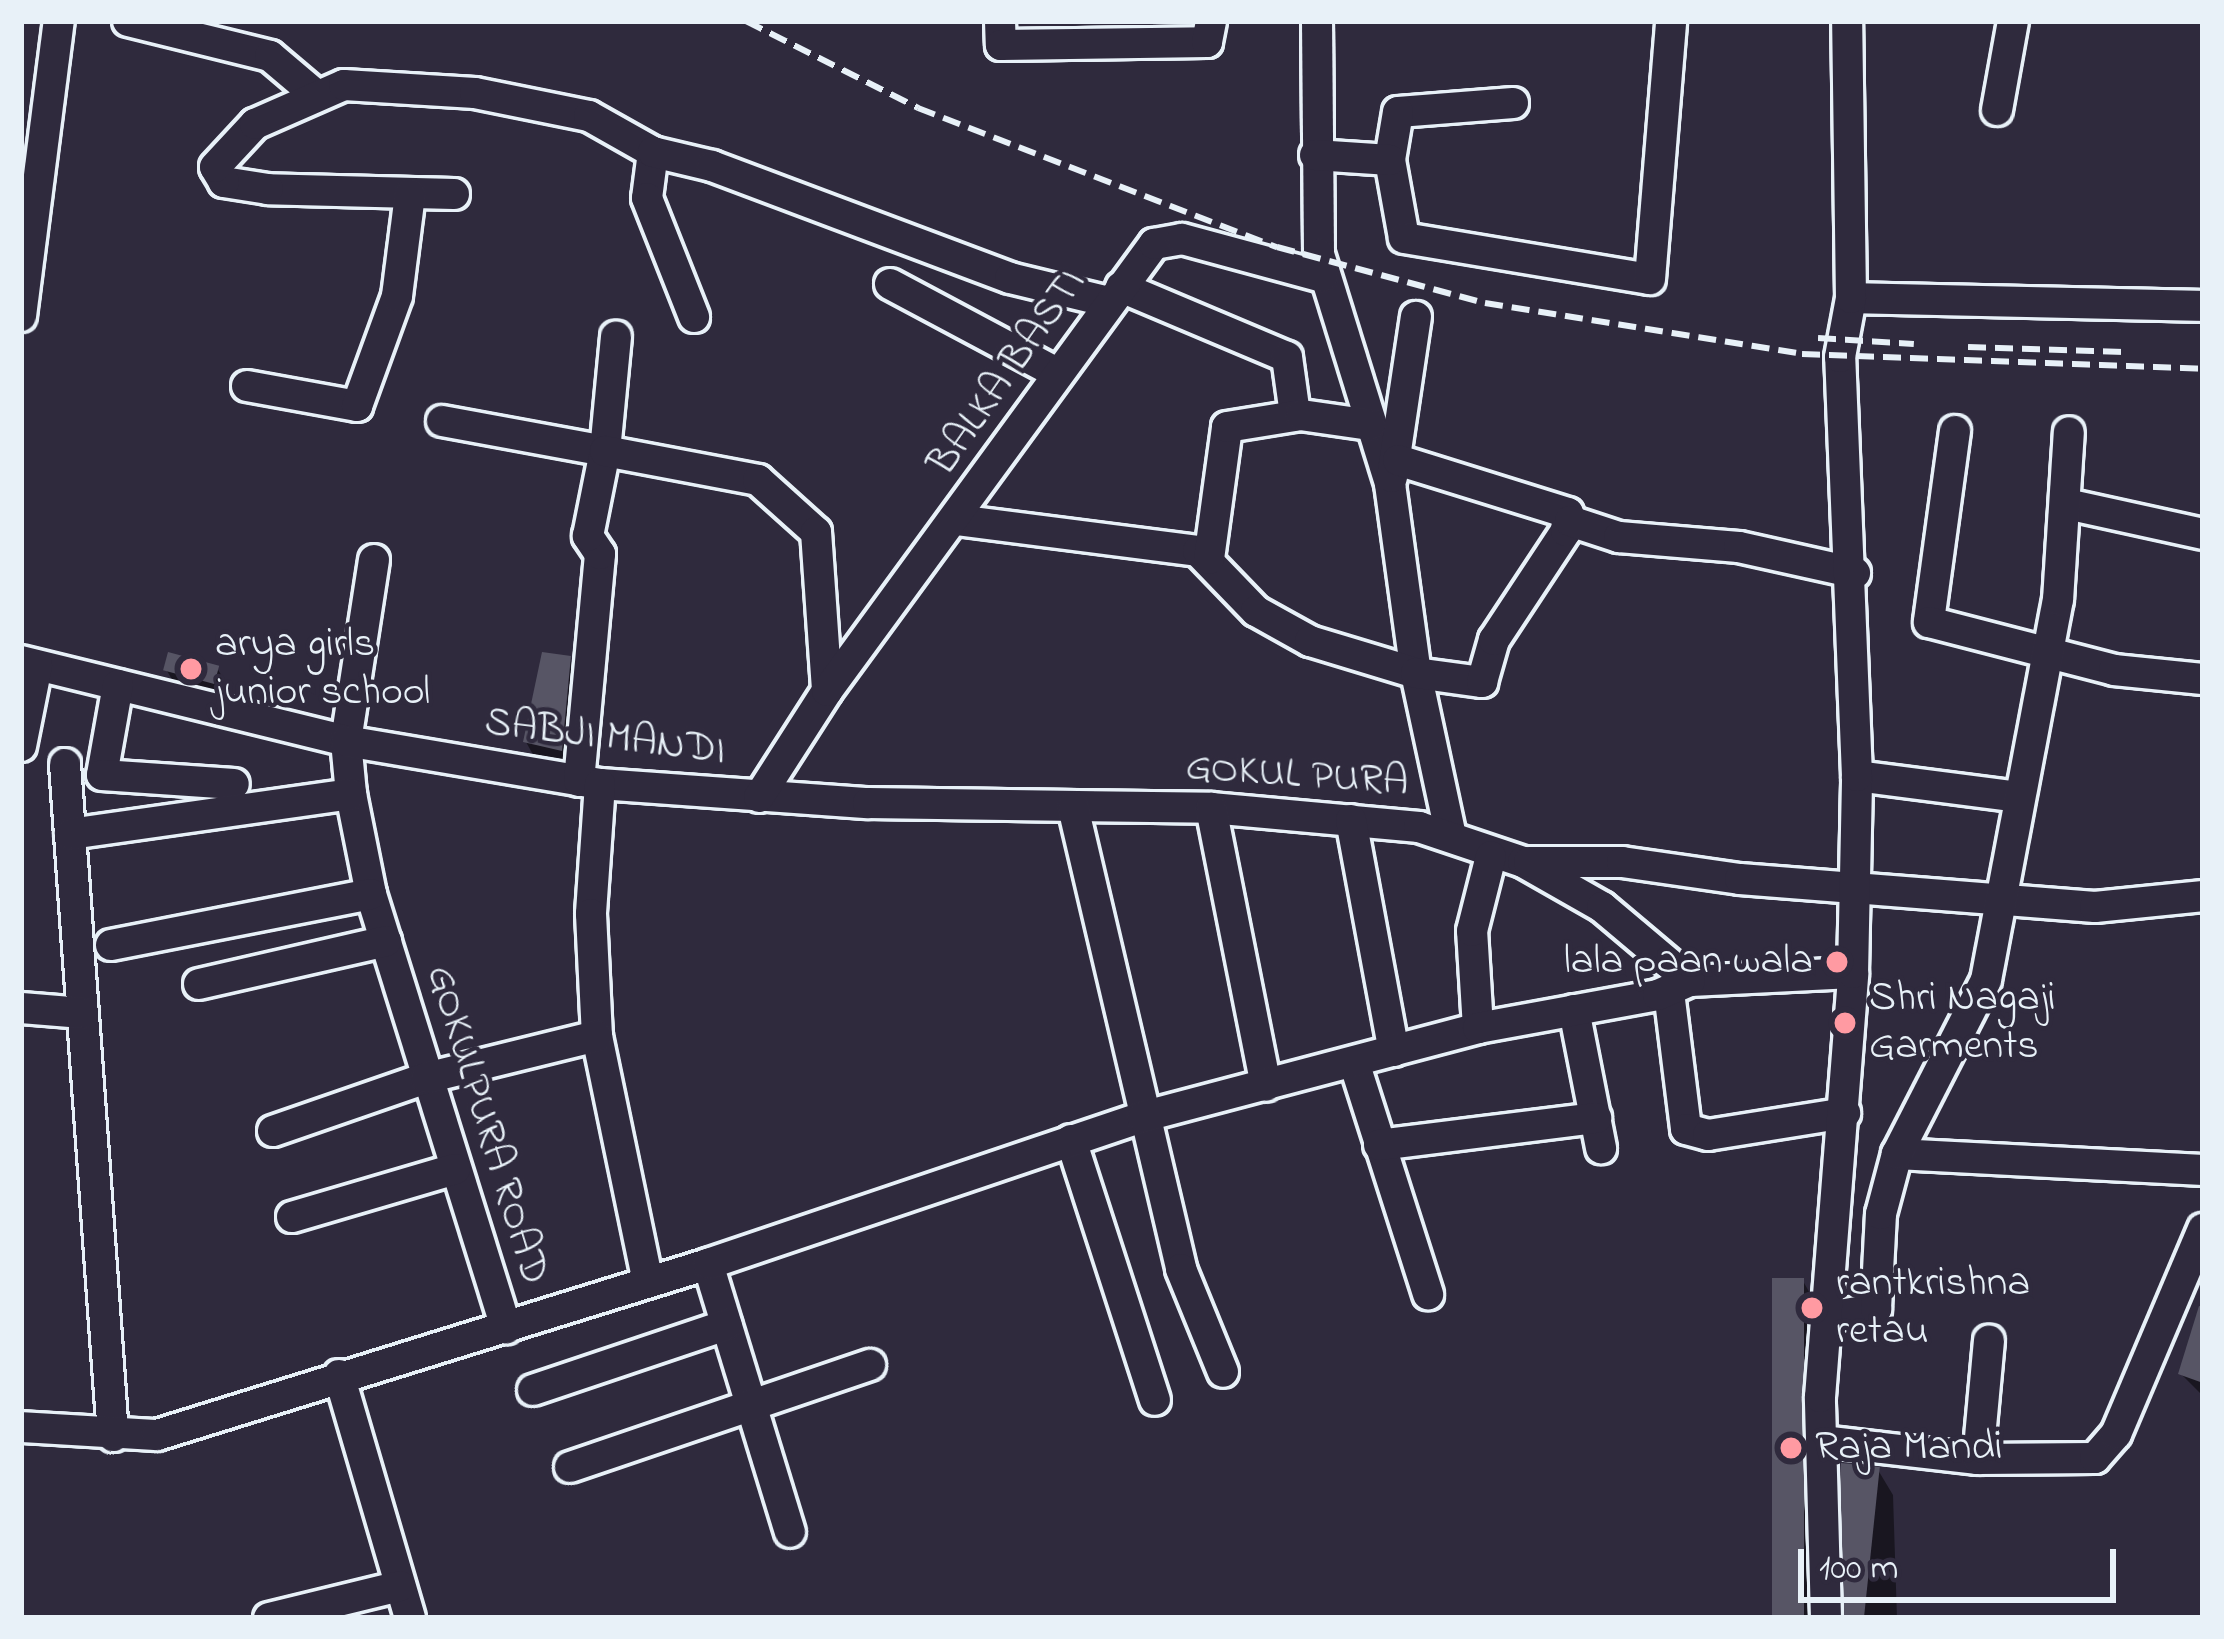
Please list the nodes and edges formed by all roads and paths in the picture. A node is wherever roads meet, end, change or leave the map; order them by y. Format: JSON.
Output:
{"nodes":[{"id":1,"x":58,"y":21,"type":"edge"},
{"id":2,"x":128,"y":21,"type":"edge"},
{"id":3,"x":231,"y":21,"type":"edge"},
{"id":4,"x":1000,"y":21,"type":"edge"},
{"id":5,"x":1211,"y":21,"type":"edge"},
{"id":6,"x":1317,"y":21,"type":"edge"},
{"id":7,"x":1671,"y":21,"type":"edge"},
{"id":8,"x":1847,"y":21,"type":"edge"},
{"id":9,"x":2013,"y":21,"type":"edge"},
{"id":10,"x":291,"y":73,"type":"junction"},
{"id":11,"x":1513,"y":103,"type":"dead end"},
{"id":12,"x":1997,"y":110,"type":"dead end"},
{"id":13,"x":653,"y":152,"type":"junction"},
{"id":14,"x":1315,"y":154,"type":"junction"},
{"id":15,"x":1390,"y":160,"type":"junction"},
{"id":16,"x":410,"y":194,"type":"junction"},
{"id":17,"x":454,"y":194,"type":"dead end"},
{"id":18,"x":1323,"y":277,"type":"junction"},
{"id":19,"x":890,"y":284,"type":"dead end"},
{"id":20,"x":1115,"y":295,"type":"junction"},
{"id":21,"x":1851,"y":298,"type":"junction"},
{"id":22,"x":2203,"y":306,"type":"edge"},
{"id":23,"x":22,"y":308,"type":"edge"},
{"id":24,"x":694,"y":317,"type":"dead end"},
{"id":25,"x":1416,"y":317,"type":"dead end"},
{"id":26,"x":616,"y":337,"type":"dead end"},
{"id":27,"x":1054,"y":372,"type":"junction"},
{"id":28,"x":247,"y":386,"type":"dead end"},
{"id":29,"x":1295,"y":415,"type":"junction"},
{"id":30,"x":442,"y":421,"type":"dead end"},
{"id":31,"x":1370,"y":425,"type":"junction"},
{"id":32,"x":1955,"y":431,"type":"dead end"},
{"id":33,"x":2069,"y":432,"type":"dead end"},
{"id":34,"x":604,"y":451,"type":"junction"},
{"id":35,"x":1394,"y":472,"type":"junction"},
{"id":36,"x":2067,"y":504,"type":"junction"},
{"id":37,"x":957,"y":520,"type":"junction"},
{"id":38,"x":1570,"y":521,"type":"junction"},
{"id":39,"x":2203,"y":534,"type":"edge"},
{"id":40,"x":374,"y":560,"type":"dead end"},
{"id":41,"x":1208,"y":560,"type":"junction"},
{"id":42,"x":1855,"y":573,"type":"junction"},
{"id":43,"x":2044,"y":652,"type":"junction"},
{"id":44,"x":29,"y":663,"type":"edge"},
{"id":45,"x":1416,"y":673,"type":"junction"},
{"id":46,"x":2203,"y":679,"type":"edge"},
{"id":47,"x":118,"y":686,"type":"junction"},
{"id":48,"x":826,"y":691,"type":"junction"},
{"id":49,"x":346,"y":742,"type":"junction"},
{"id":50,"x":21,"y":746,"type":"edge"},
{"id":51,"x":64,"y":764,"type":"dead end"},
{"id":52,"x":1857,"y":776,"type":"junction"},
{"id":53,"x":590,"y":782,"type":"junction"},
{"id":54,"x":234,"y":784,"type":"dead end"},
{"id":55,"x":351,"y":794,"type":"junction"},
{"id":56,"x":759,"y":797,"type":"junction"},
{"id":57,"x":2019,"y":797,"type":"junction"},
{"id":58,"x":1073,"y":807,"type":"junction"},
{"id":59,"x":1211,"y":808,"type":"junction"},
{"id":60,"x":1352,"y":820,"type":"junction"},
{"id":61,"x":70,"y":834,"type":"junction"},
{"id":62,"x":1451,"y":836,"type":"junction"},
{"id":63,"x":1491,"y":856,"type":"junction"},
{"id":64,"x":1523,"y":862,"type":"junction"},
{"id":65,"x":1855,"y":884,"type":"junction"},
{"id":66,"x":371,"y":894,"type":"junction"},
{"id":67,"x":2203,"y":896,"type":"edge"},
{"id":68,"x":2005,"y":898,"type":"junction"},
{"id":69,"x":386,"y":940,"type":"junction"},
{"id":70,"x":111,"y":944,"type":"dead end"},
{"id":71,"x":1853,"y":973,"type":"junction"},
{"id":72,"x":200,"y":984,"type":"dead end"},
{"id":73,"x":1679,"y":986,"type":"junction"},
{"id":74,"x":21,"y":1008,"type":"edge"},
{"id":75,"x":1574,"y":1010,"type":"junction"},
{"id":76,"x":83,"y":1013,"type":"junction"},
{"id":77,"x":1478,"y":1028,"type":"junction"},
{"id":78,"x":597,"y":1036,"type":"junction"},
{"id":79,"x":1394,"y":1051,"type":"junction"},
{"id":80,"x":1354,"y":1062,"type":"junction"},
{"id":81,"x":426,"y":1078,"type":"junction"},
{"id":82,"x":1266,"y":1086,"type":"junction"},
{"id":83,"x":1845,"y":1113,"type":"junction"},
{"id":84,"x":1142,"y":1117,"type":"junction"},
{"id":85,"x":273,"y":1131,"type":"dead end"},
{"id":86,"x":1071,"y":1140,"type":"junction"},
{"id":87,"x":1379,"y":1145,"type":"junction"},
{"id":88,"x":1897,"y":1154,"type":"junction"},
{"id":89,"x":455,"y":1169,"type":"junction"},
{"id":90,"x":2203,"y":1170,"type":"edge"},
{"id":91,"x":292,"y":1217,"type":"dead end"},
{"id":92,"x":2203,"y":1229,"type":"edge"},
{"id":93,"x":708,"y":1264,"type":"junction"},
{"id":94,"x":648,"y":1282,"type":"junction"},
{"id":95,"x":1428,"y":1294,"type":"dead end"},
{"id":96,"x":1828,"y":1317,"type":"junction"},
{"id":97,"x":726,"y":1325,"type":"junction"},
{"id":98,"x":506,"y":1328,"type":"junction"},
{"id":99,"x":1989,"y":1341,"type":"dead end"},
{"id":100,"x":870,"y":1365,"type":"dead end"},
{"id":101,"x":1223,"y":1372,"type":"dead end"},
{"id":102,"x":339,"y":1376,"type":"junction"},
{"id":103,"x":533,"y":1390,"type":"dead end"},
{"id":104,"x":1155,"y":1400,"type":"dead end"},
{"id":105,"x":748,"y":1408,"type":"junction"},
{"id":106,"x":21,"y":1427,"type":"edge"},
{"id":107,"x":113,"y":1436,"type":"junction"},
{"id":108,"x":1822,"y":1441,"type":"junction"},
{"id":109,"x":1978,"y":1460,"type":"junction"},
{"id":110,"x":570,"y":1467,"type":"dead end"},
{"id":111,"x":790,"y":1532,"type":"dead end"},
{"id":112,"x":400,"y":1586,"type":"junction"},
{"id":113,"x":269,"y":1618,"type":"edge"},
{"id":114,"x":410,"y":1618,"type":"edge"},
{"id":115,"x":1826,"y":1618,"type":"edge"}],
"edges":[{"from":1,"to":23,"type":"street"},
{"from":2,"to":10,"type":"street"},
{"from":3,"to":10,"type":"street"},
{"from":4,"to":5,"type":"street"},
{"from":6,"to":14,"type":"street"},
{"from":7,"to":15,"type":"street"},
{"from":8,"to":21,"type":"street"},
{"from":9,"to":12,"type":"street"},
{"from":10,"to":13,"type":"street"},
{"from":10,"to":16,"type":"street"},
{"from":11,"to":15,"type":"street"},
{"from":13,"to":20,"type":"street"},
{"from":13,"to":24,"type":"street"},
{"from":14,"to":15,"type":"street"},
{"from":14,"to":18,"type":"street"},
{"from":16,"to":17,"type":"street"},
{"from":16,"to":28,"type":"street"},
{"from":18,"to":20,"type":"street","name":"BALKA BASTI"},
{"from":18,"to":31,"type":"street"},
{"from":19,"to":27,"type":"street"},
{"from":20,"to":27,"type":"street","name":"BALKA BASTI"},
{"from":20,"to":29,"type":"street"},
{"from":21,"to":22,"type":"street"},
{"from":21,"to":42,"type":"street"},
{"from":25,"to":35,"type":"street"},
{"from":26,"to":34,"type":"street"},
{"from":27,"to":37,"type":"street","name":"BALKA BASTI"},
{"from":29,"to":31,"type":"street"},
{"from":29,"to":41,"type":"street"},
{"from":30,"to":34,"type":"street"},
{"from":31,"to":35,"type":"street"},
{"from":32,"to":43,"type":"street"},
{"from":33,"to":36,"type":"street"},
{"from":34,"to":48,"type":"street"},
{"from":34,"to":53,"type":"street"},
{"from":35,"to":38,"type":"street"},
{"from":35,"to":45,"type":"street"},
{"from":36,"to":39,"type":"street"},
{"from":36,"to":43,"type":"street"},
{"from":37,"to":41,"type":"street"},
{"from":37,"to":48,"type":"street","name":"BALKA BASTI"},
{"from":38,"to":42,"type":"street"},
{"from":38,"to":45,"type":"street"},
{"from":40,"to":49,"type":"street","name":"GOKULPURA ROAD"},
{"from":41,"to":45,"type":"street"},
{"from":42,"to":52,"type":"street"},
{"from":43,"to":46,"type":"street"},
{"from":43,"to":57,"type":"street"},
{"from":44,"to":47,"type":"street","name":"SABJI MANDI"},
{"from":44,"to":50,"type":"street"},
{"from":45,"to":62,"type":"street"},
{"from":47,"to":49,"type":"street","name":"SABJI MANDI"},
{"from":47,"to":54,"type":"street"},
{"from":48,"to":56,"type":"street","name":"BALKA BASTI"},
{"from":49,"to":53,"type":"street","name":"SABJI MANDI"},
{"from":49,"to":55,"type":"street","name":"GOKULPURA ROAD"},
{"from":51,"to":61,"type":"street"},
{"from":52,"to":57,"type":"street"},
{"from":52,"to":65,"type":"street"},
{"from":53,"to":56,"type":"street","name":"SABJI MANDI"},
{"from":53,"to":78,"type":"street"},
{"from":55,"to":61,"type":"street"},
{"from":55,"to":66,"type":"street","name":"GOKULPURA ROAD"},
{"from":56,"to":58,"type":"street","name":"GOKUL PURA"},
{"from":57,"to":68,"type":"street"},
{"from":58,"to":59,"type":"street","name":"GOKUL PURA"},
{"from":58,"to":84,"type":"street"},
{"from":59,"to":60,"type":"street","name":"GOKUL PURA"},
{"from":59,"to":82,"type":"street"},
{"from":60,"to":62,"type":"street","name":"GOKUL PURA"},
{"from":60,"to":79,"type":"street"},
{"from":61,"to":76,"type":"street"},
{"from":62,"to":63,"type":"street","name":"GOKUL PURA"},
{"from":63,"to":64,"type":"street","name":"GOKUL PURA"},
{"from":63,"to":77,"type":"street"},
{"from":64,"to":65,"type":"street"},
{"from":64,"to":73,"type":"street","name":"GOKUL PURA"},
{"from":65,"to":68,"type":"street"},
{"from":65,"to":71,"type":"street"},
{"from":66,"to":69,"type":"street","name":"GOKULPURA ROAD"},
{"from":66,"to":70,"type":"street"},
{"from":67,"to":68,"type":"street"},
{"from":68,"to":88,"type":"street"},
{"from":69,"to":72,"type":"street"},
{"from":69,"to":81,"type":"street","name":"GOKULPURA ROAD"},
{"from":71,"to":73,"type":"street"},
{"from":71,"to":83,"type":"street"},
{"from":73,"to":75,"type":"street"},
{"from":73,"to":83,"type":"street"},
{"from":74,"to":76,"type":"street"},
{"from":75,"to":77,"type":"street"},
{"from":75,"to":87,"type":"street"},
{"from":76,"to":107,"type":"street"},
{"from":77,"to":79,"type":"street"},
{"from":78,"to":81,"type":"street"},
{"from":78,"to":94,"type":"street"},
{"from":79,"to":80,"type":"street"},
{"from":80,"to":82,"type":"street"},
{"from":80,"to":87,"type":"street"},
{"from":81,"to":85,"type":"street"},
{"from":81,"to":89,"type":"street","name":"GOKULPURA ROAD"},
{"from":82,"to":84,"type":"street"},
{"from":83,"to":96,"type":"street"},
{"from":84,"to":86,"type":"street"},
{"from":84,"to":101,"type":"street"},
{"from":86,"to":93,"type":"street"},
{"from":86,"to":104,"type":"street"},
{"from":87,"to":95,"type":"street"},
{"from":88,"to":90,"type":"street"},
{"from":88,"to":96,"type":"street"},
{"from":89,"to":91,"type":"street"},
{"from":89,"to":98,"type":"street","name":"GOKULPURA ROAD"},
{"from":92,"to":109,"type":"street"},
{"from":93,"to":94,"type":"street"},
{"from":93,"to":97,"type":"street"},
{"from":94,"to":98,"type":"street"},
{"from":96,"to":108,"type":"street"},
{"from":97,"to":103,"type":"street"},
{"from":97,"to":105,"type":"street"},
{"from":98,"to":102,"type":"street","name":"GOKULPURA ROAD"},
{"from":99,"to":109,"type":"street"},
{"from":100,"to":105,"type":"street"},
{"from":102,"to":107,"type":"street","name":"GOKULPURA ROAD"},
{"from":102,"to":112,"type":"street"},
{"from":105,"to":110,"type":"street"},
{"from":105,"to":111,"type":"street"},
{"from":106,"to":107,"type":"street","name":"GOKULPURA ROAD"},
{"from":108,"to":109,"type":"street"},
{"from":108,"to":115,"type":"street"},
{"from":112,"to":113,"type":"street"},
{"from":112,"to":114,"type":"street"}]}
